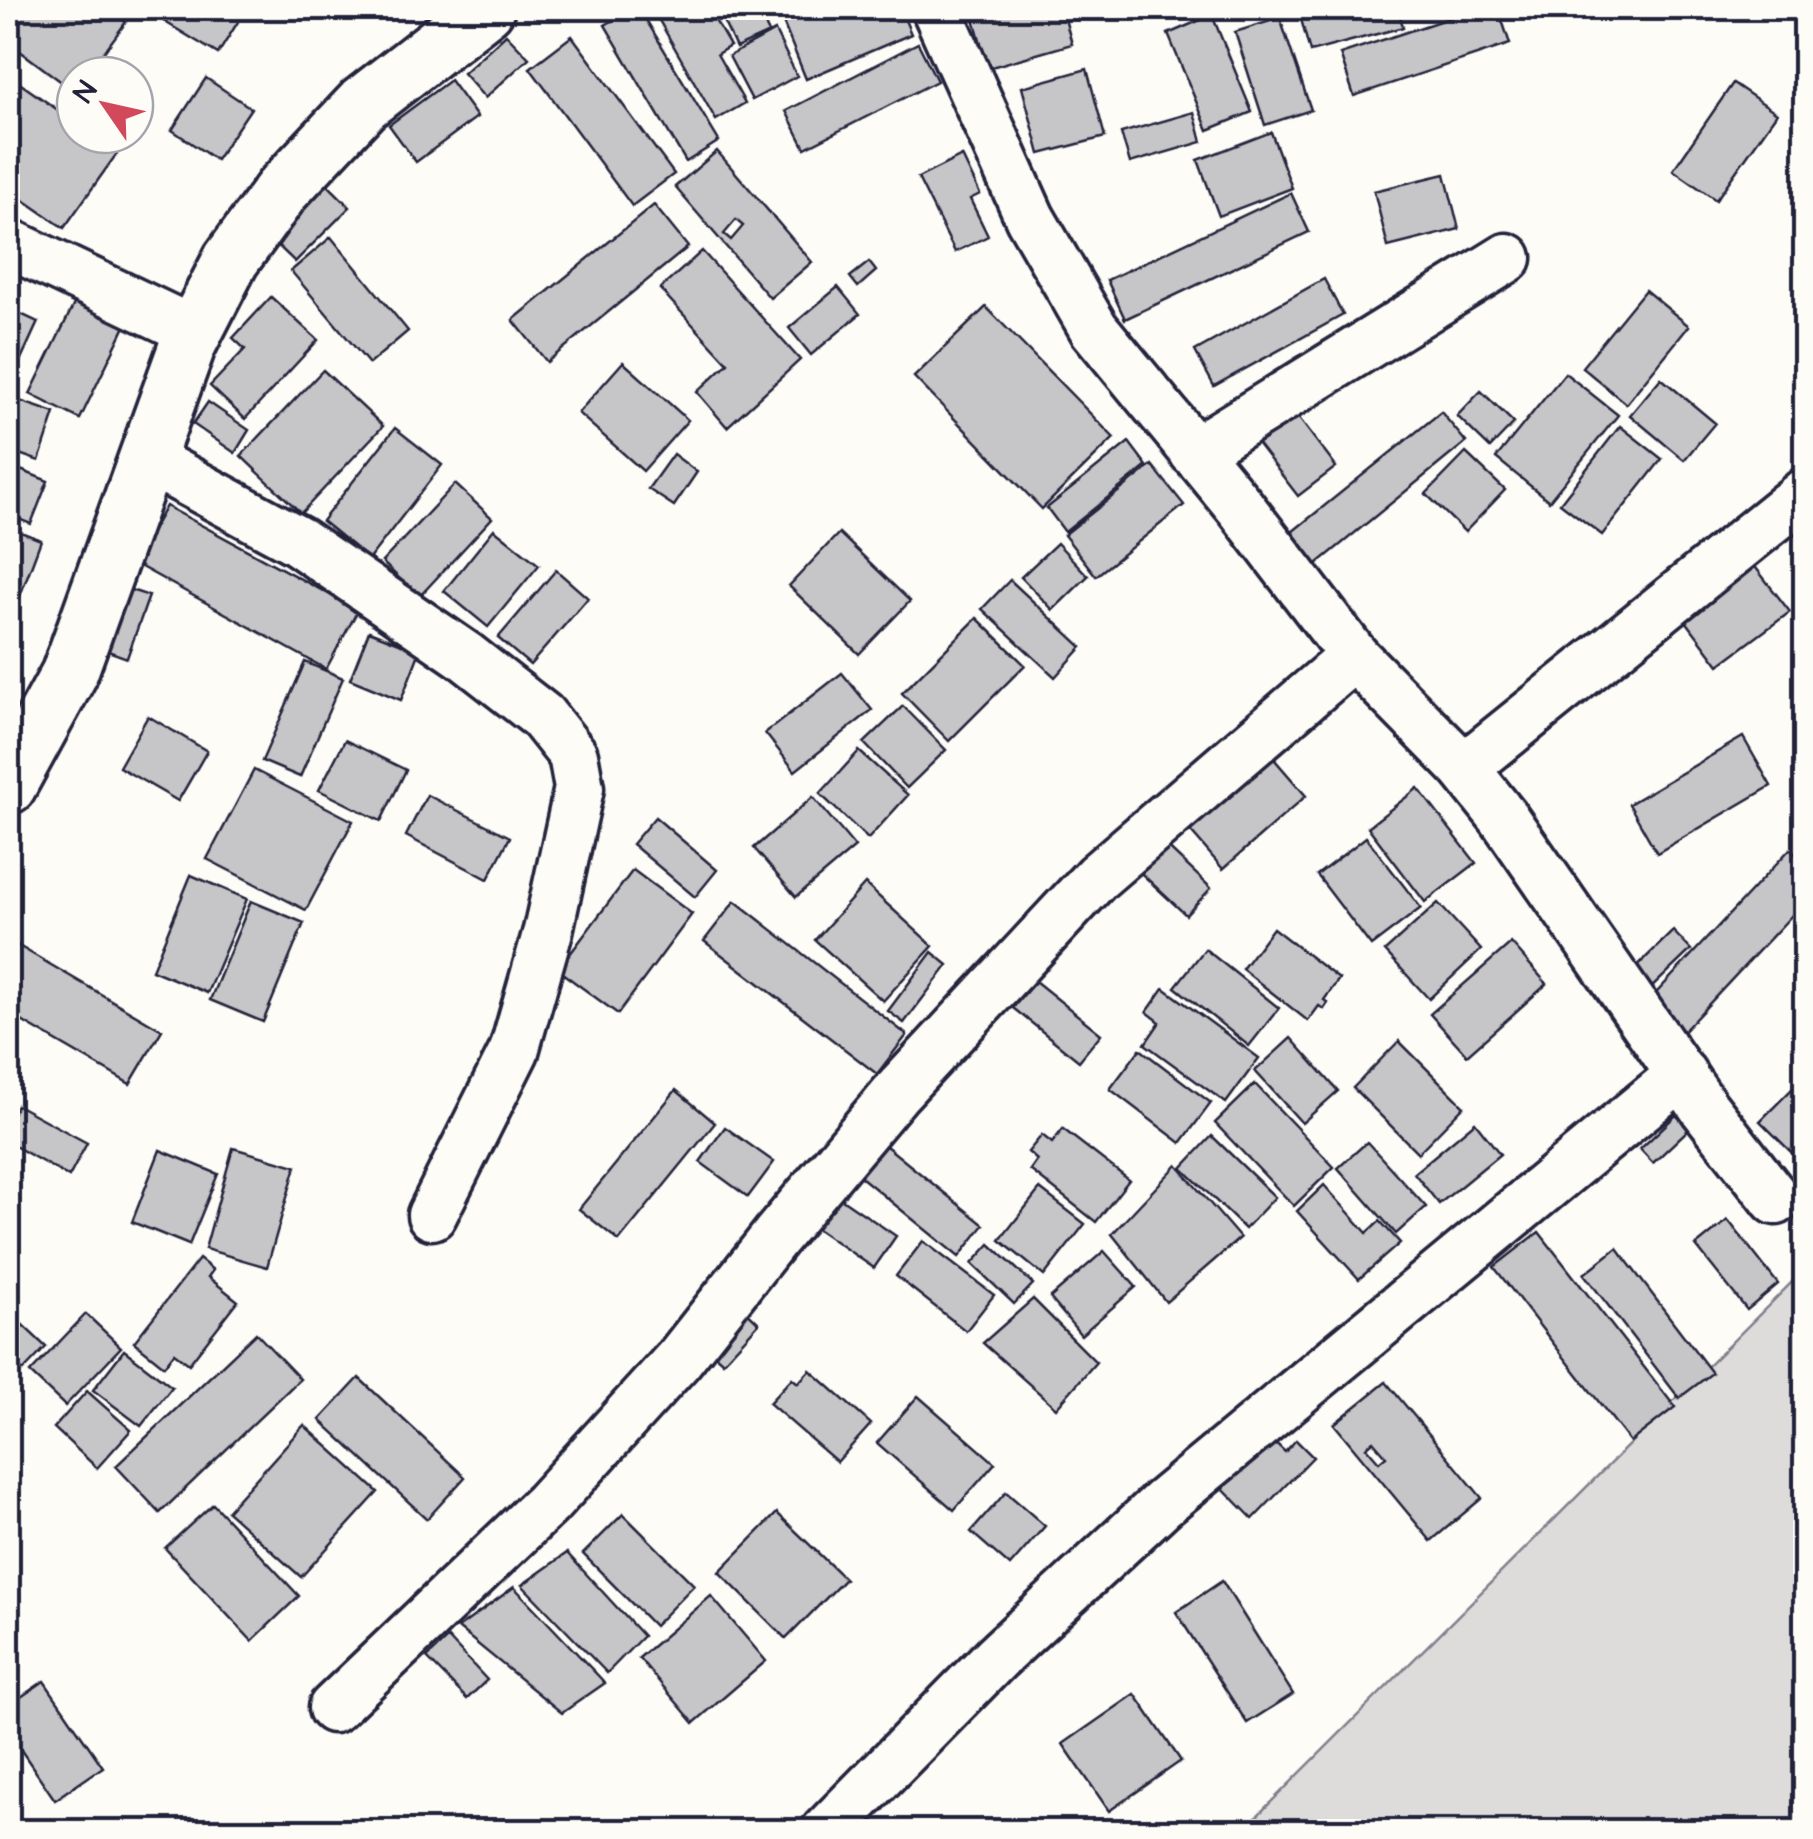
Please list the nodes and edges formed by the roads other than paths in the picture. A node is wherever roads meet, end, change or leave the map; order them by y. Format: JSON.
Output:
{"nodes":[{"id":1,"x":486,"y":8,"type":"edge"},
{"id":2,"x":936,"y":8,"type":"edge"},
{"id":3,"x":8,"y":243,"type":"edge"},
{"id":4,"x":1507,"y":258,"type":"dead end"},
{"id":5,"x":195,"y":332,"type":"junction"},
{"id":6,"x":1194,"y":452,"type":"junction"},
{"id":7,"x":148,"y":460,"type":"junction"},
{"id":8,"x":1806,"y":492,"type":"edge"},
{"id":9,"x":1354,"y":656,"type":"junction"},
{"id":10,"x":1464,"y":768,"type":"junction"},
{"id":11,"x":8,"y":786,"type":"edge"},
{"id":12,"x":1682,"y":1074,"type":"junction"},
{"id":13,"x":1776,"y":1200,"type":"dead end"},
{"id":14,"x":432,"y":1215,"type":"dead end"},
{"id":15,"x":333,"y":1708,"type":"dead end"},
{"id":16,"x":825,"y":1832,"type":"edge"}],
"edges":[{"from":1,"to":5,"type":"street"},
{"from":2,"to":6,"type":"street"},
{"from":3,"to":5,"type":"street"},
{"from":4,"to":6,"type":"street"},
{"from":5,"to":7,"type":"street"},
{"from":6,"to":9,"type":"street"},
{"from":7,"to":11,"type":"street"},
{"from":7,"to":14,"type":"street"},
{"from":8,"to":10,"type":"street"},
{"from":9,"to":10,"type":"street"},
{"from":9,"to":15,"type":"street"},
{"from":10,"to":12,"type":"street"},
{"from":12,"to":13,"type":"street"},
{"from":12,"to":16,"type":"street"}]}
